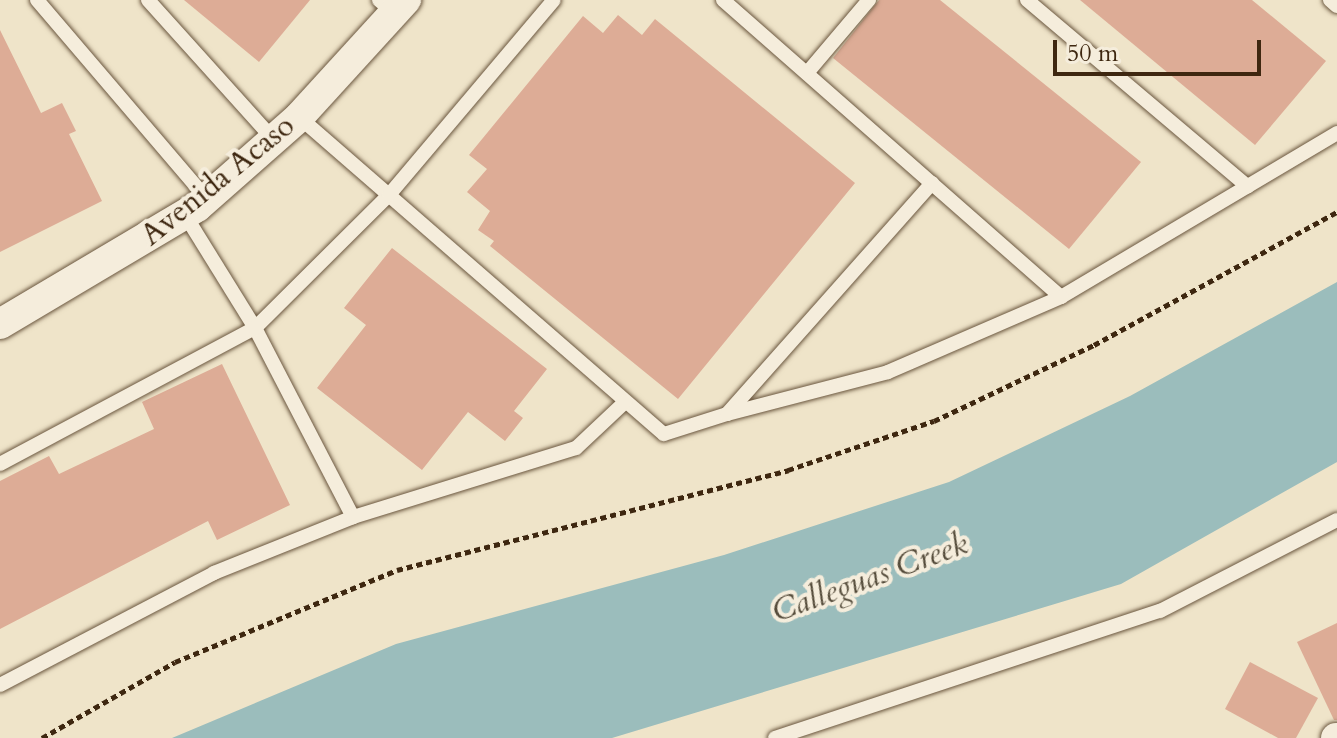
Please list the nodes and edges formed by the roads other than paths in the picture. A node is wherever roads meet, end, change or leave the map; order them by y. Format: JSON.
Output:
{"nodes":[{"id":1,"x":37,"y":0,"type":"edge"},
{"id":2,"x":148,"y":0,"type":"edge"},
{"id":3,"x":554,"y":0,"type":"edge"},
{"id":4,"x":723,"y":0,"type":"edge"},
{"id":5,"x":869,"y":0,"type":"edge"},
{"id":6,"x":1027,"y":0,"type":"edge"},
{"id":7,"x":1330,"y":0,"type":"edge"},
{"id":8,"x":393,"y":4,"type":"edge"},
{"id":9,"x":1337,"y":6,"type":"edge"},
{"id":10,"x":807,"y":73,"type":"junction"},
{"id":11,"x":299,"y":117,"type":"junction"},
{"id":12,"x":1337,"y":133,"type":"edge"},
{"id":13,"x":274,"y":140,"type":"junction"},
{"id":14,"x":932,"y":183,"type":"junction"},
{"id":15,"x":1248,"y":187,"type":"junction"},
{"id":16,"x":389,"y":195,"type":"junction"},
{"id":17,"x":196,"y":207,"type":"junction"},
{"id":18,"x":1061,"y":297,"type":"junction"},
{"id":19,"x":0,"y":324,"type":"edge"},
{"id":20,"x":255,"y":328,"type":"junction"},
{"id":21,"x":625,"y":402,"type":"junction"},
{"id":22,"x":727,"y":414,"type":"junction"},
{"id":23,"x":0,"y":464,"type":"edge"},
{"id":24,"x":353,"y":517,"type":"junction"},
{"id":25,"x":1337,"y":520,"type":"edge"},
{"id":26,"x":0,"y":685,"type":"edge"},
{"id":27,"x":775,"y":738,"type":"edge"}],
"edges":[{"from":1,"to":17,"type":"lane"},
{"from":2,"to":13,"type":"lane"},
{"from":3,"to":16,"type":"lane"},
{"from":4,"to":10,"type":"lane"},
{"from":5,"to":10,"type":"lane"},
{"from":6,"to":15,"type":"lane"},
{"from":7,"to":9,"type":"lane"},
{"from":8,"to":11,"type":"street","name":"Avenida Acaso"},
{"from":10,"to":14,"type":"lane"},
{"from":11,"to":13,"type":"street","name":"Avenida Acaso"},
{"from":11,"to":16,"type":"lane"},
{"from":12,"to":15,"type":"lane"},
{"from":13,"to":17,"type":"street","name":"Avenida Acaso"},
{"from":14,"to":18,"type":"lane"},
{"from":14,"to":22,"type":"lane"},
{"from":15,"to":18,"type":"lane"},
{"from":16,"to":20,"type":"lane"},
{"from":16,"to":21,"type":"lane"},
{"from":17,"to":19,"type":"street","name":"Avenida Acaso"},
{"from":17,"to":20,"type":"lane"},
{"from":18,"to":22,"type":"lane"},
{"from":20,"to":23,"type":"lane"},
{"from":20,"to":24,"type":"lane"},
{"from":21,"to":22,"type":"lane"},
{"from":21,"to":24,"type":"lane"},
{"from":24,"to":26,"type":"lane"},
{"from":25,"to":27,"type":"lane"}]}
